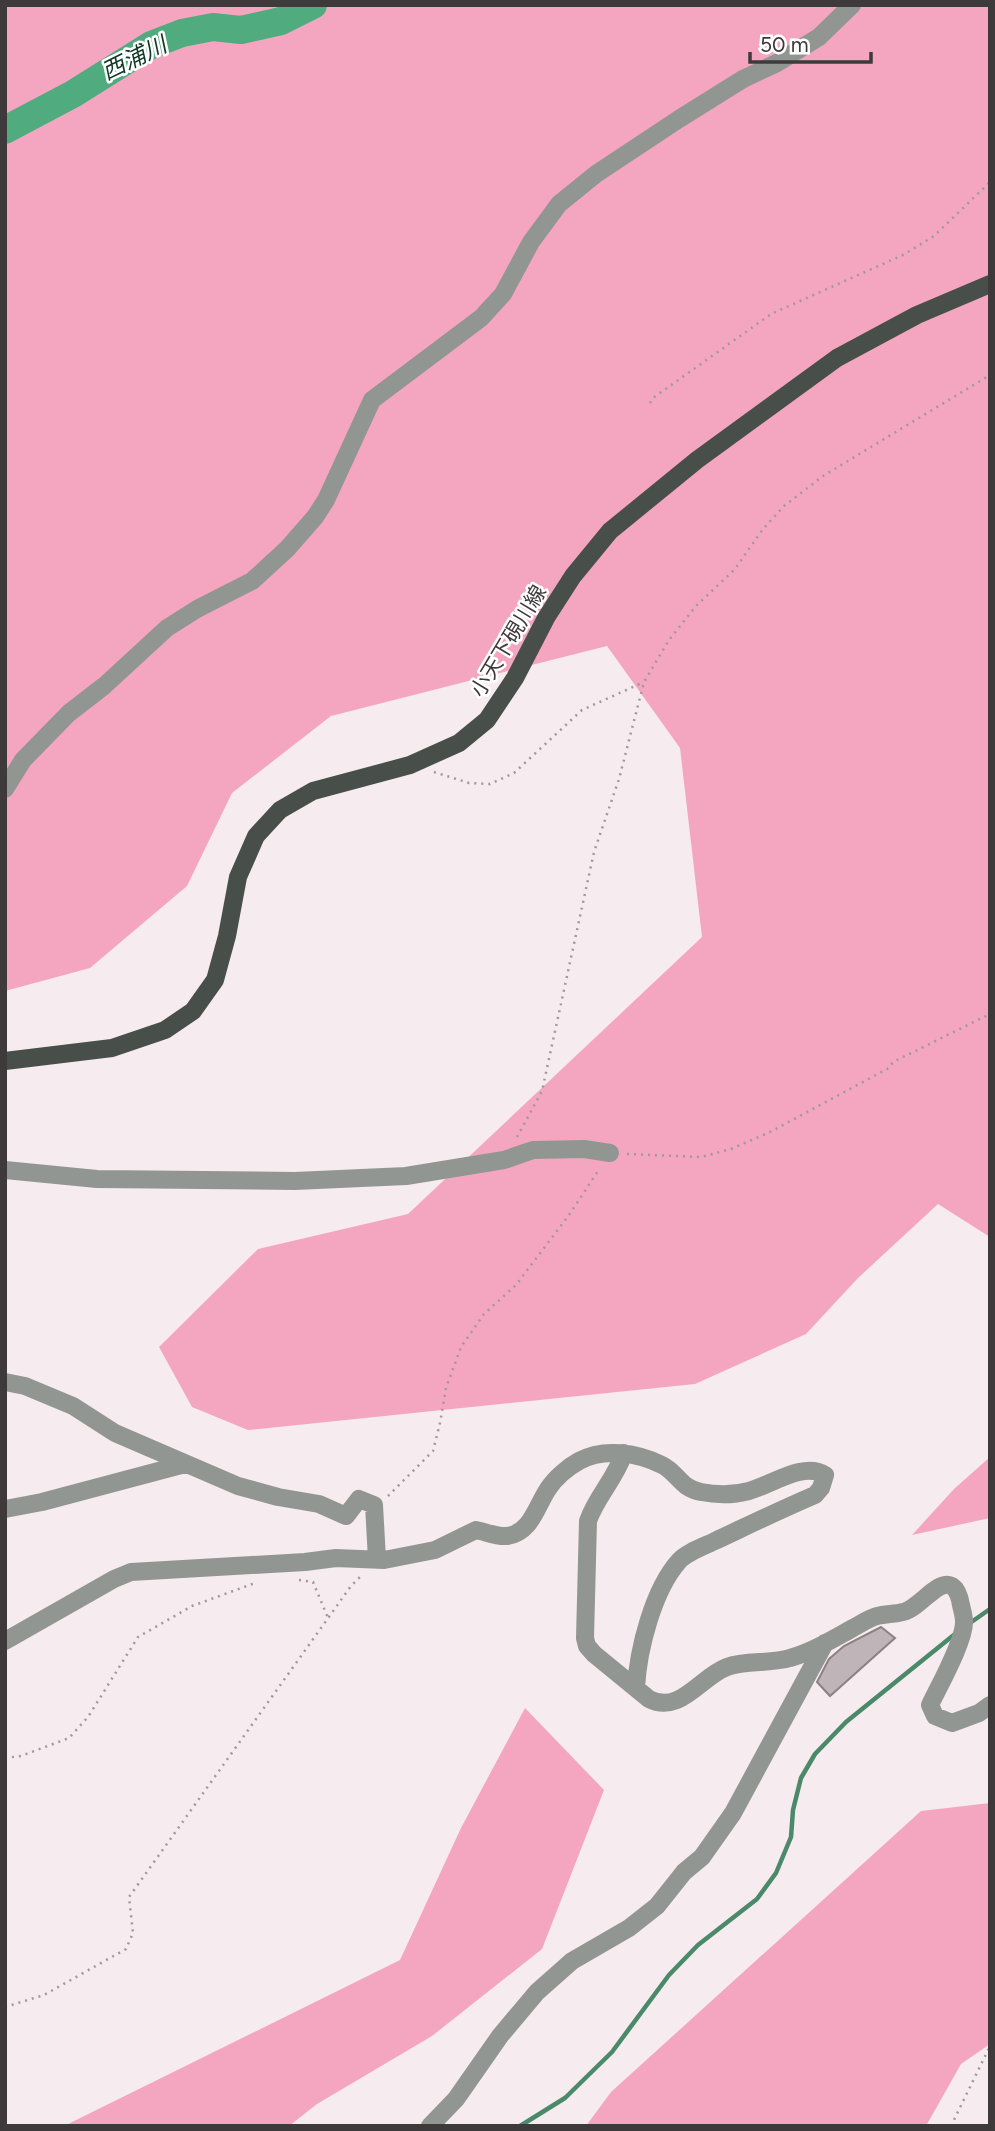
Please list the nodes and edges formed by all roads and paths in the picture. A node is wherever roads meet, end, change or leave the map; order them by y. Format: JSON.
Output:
{"nodes":[{"id":1,"x":852,"y":5,"type":"edge"},
{"id":2,"x":990,"y":182,"type":"edge"},
{"id":3,"x":990,"y":284,"type":"edge"},
{"id":4,"x":990,"y":375,"type":"edge"},
{"id":5,"x":650,"y":403,"type":"dead end"},
{"id":6,"x":644,"y":682,"type":"junction"},
{"id":7,"x":410,"y":765,"type":"junction"},
{"id":8,"x":5,"y":789,"type":"edge"},
{"id":9,"x":990,"y":1014,"type":"edge"},
{"id":10,"x":5,"y":1060,"type":"edge"},
{"id":11,"x":610,"y":1153,"type":"junction"},
{"id":12,"x":504,"y":1160,"type":"junction"},
{"id":13,"x":5,"y":1170,"type":"edge"},
{"id":14,"x":5,"y":1382,"type":"edge"},
{"id":15,"x":624,"y":1453,"type":"junction"},
{"id":16,"x":186,"y":1464,"type":"junction"},
{"id":17,"x":374,"y":1505,"type":"junction"},
{"id":18,"x":5,"y":1509,"type":"edge"},
{"id":19,"x":377,"y":1559,"type":"junction"},
{"id":20,"x":288,"y":1579,"type":"dead end"},
{"id":21,"x":262,"y":1581,"type":"dead end"},
{"id":22,"x":328,"y":1618,"type":"junction"},
{"id":23,"x":5,"y":1641,"type":"edge"},
{"id":24,"x":825,"y":1643,"type":"junction"},
{"id":25,"x":636,"y":1688,"type":"junction"},
{"id":26,"x":990,"y":1705,"type":"edge"},
{"id":27,"x":5,"y":1758,"type":"edge"},
{"id":28,"x":5,"y":2007,"type":"edge"},
{"id":29,"x":990,"y":2046,"type":"edge"},
{"id":30,"x":430,"y":2126,"type":"edge"},
{"id":31,"x":951,"y":2126,"type":"edge"}],
"edges":[{"from":1,"to":8,"type":"street"},
{"from":2,"to":5,"type":"path"},
{"from":3,"to":7,"type":"main road","name":"小天下硯川線"},
{"from":4,"to":6,"type":"path"},
{"from":6,"to":7,"type":"path"},
{"from":6,"to":12,"type":"path"},
{"from":7,"to":10,"type":"main road","name":"小天下硯川線"},
{"from":9,"to":11,"type":"path"},
{"from":11,"to":12,"type":"street"},
{"from":11,"to":17,"type":"path"},
{"from":12,"to":13,"type":"street"},
{"from":14,"to":16,"type":"street"},
{"from":15,"to":19,"type":"street"},
{"from":15,"to":25,"type":"street"},
{"from":15,"to":25,"type":"street"},
{"from":16,"to":17,"type":"street"},
{"from":16,"to":18,"type":"street"},
{"from":17,"to":19,"type":"street"},
{"from":19,"to":22,"type":"path"},
{"from":19,"to":23,"type":"street"},
{"from":20,"to":22,"type":"path"},
{"from":21,"to":27,"type":"path"},
{"from":22,"to":28,"type":"path"},
{"from":24,"to":25,"type":"street"},
{"from":24,"to":26,"type":"street"},
{"from":24,"to":30,"type":"street"},
{"from":29,"to":31,"type":"path"}]}
